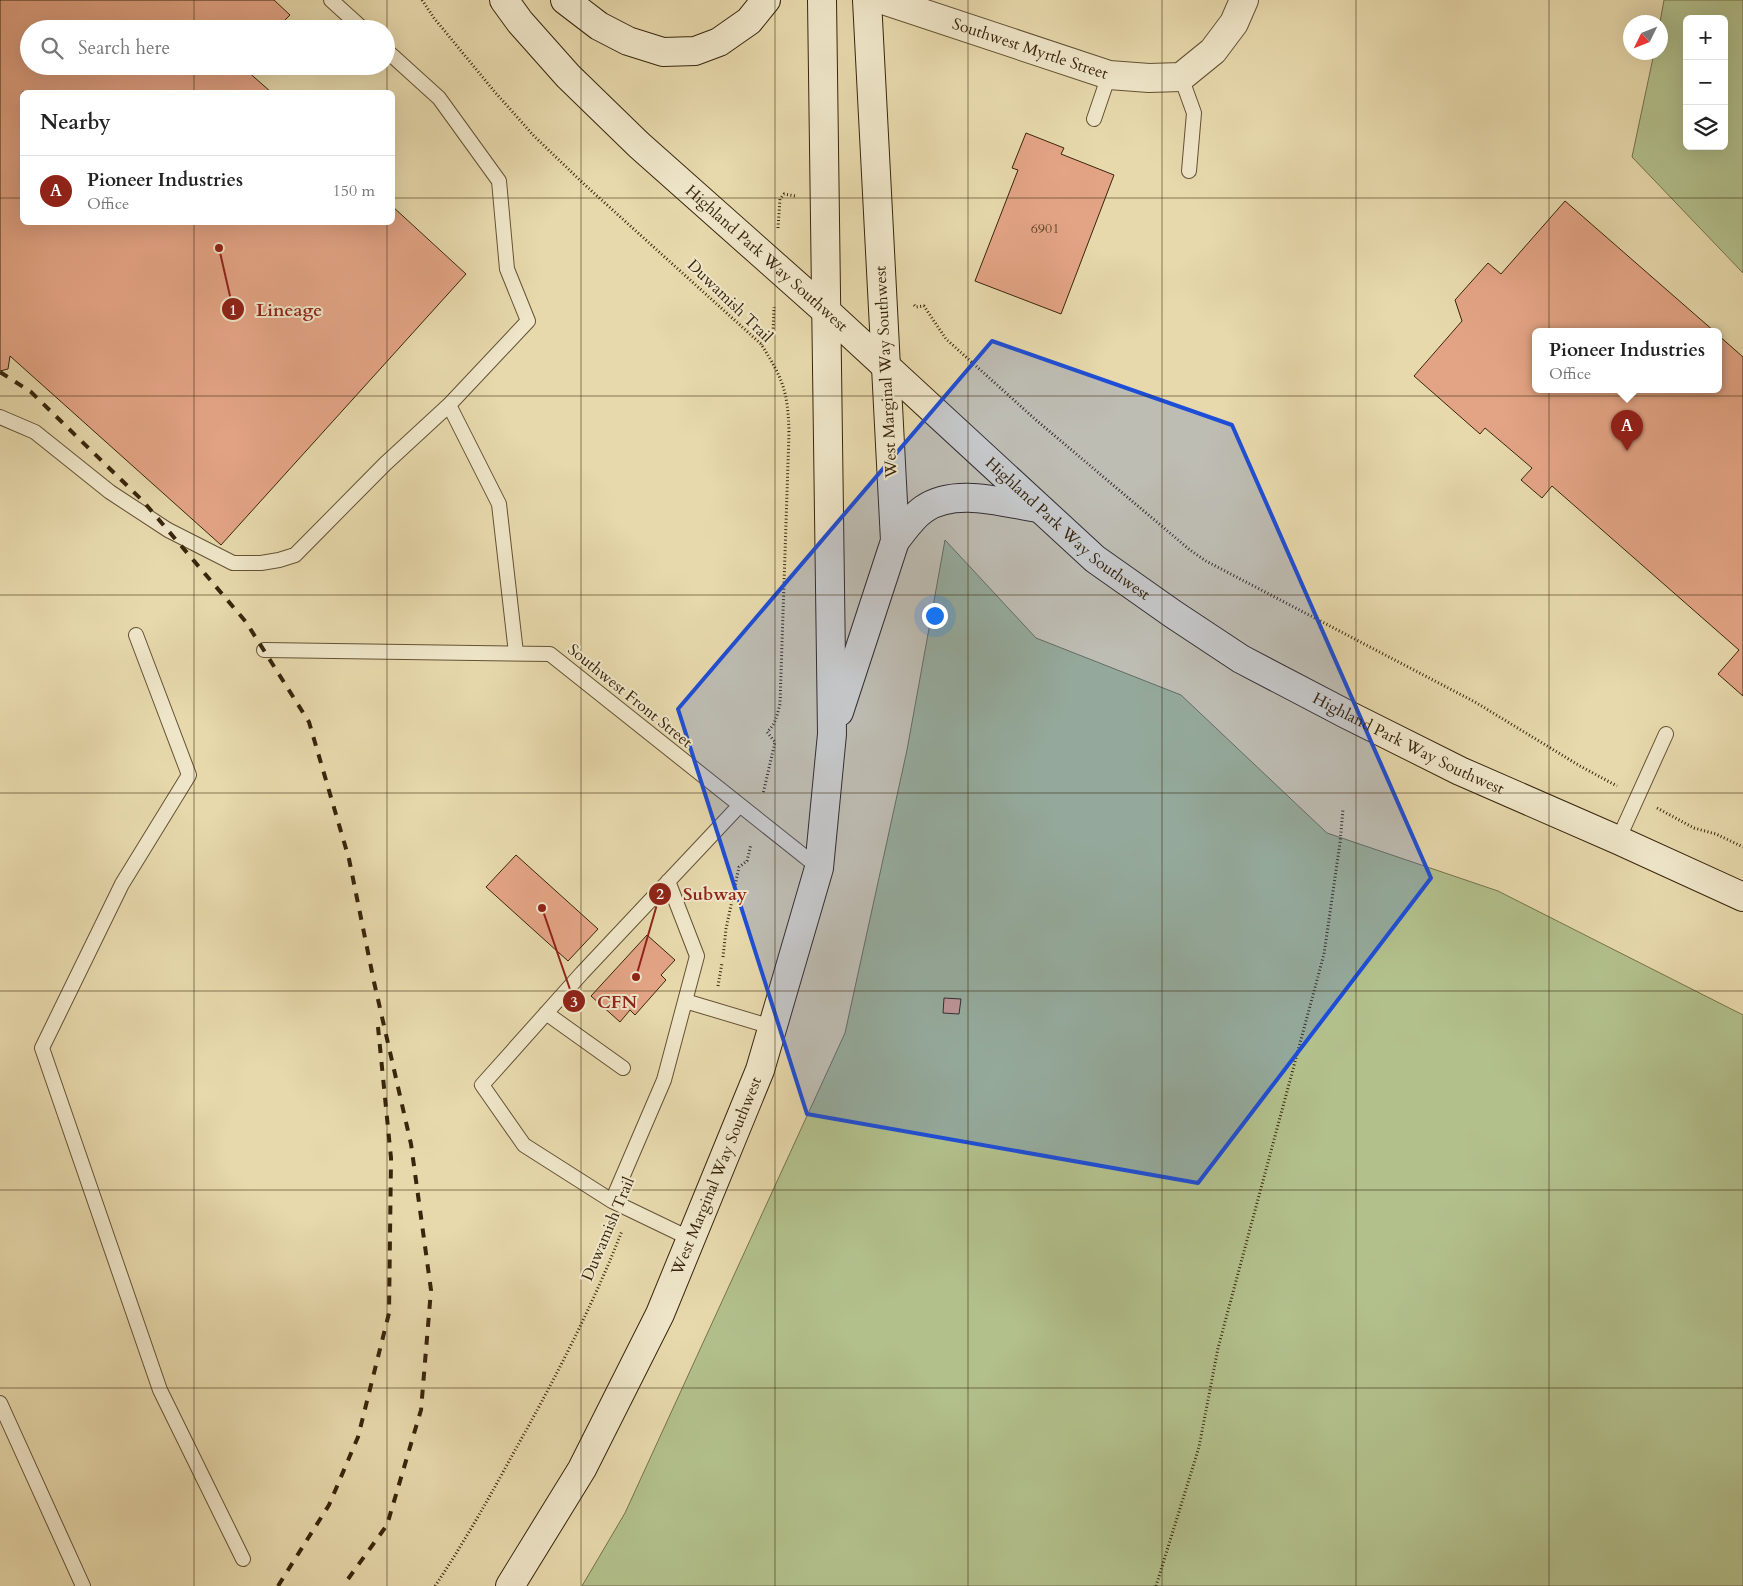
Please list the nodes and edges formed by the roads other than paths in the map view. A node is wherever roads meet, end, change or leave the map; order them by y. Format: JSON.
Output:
{"nodes":[{"id":1,"x":331,"y":0,"type":"edge"},
{"id":2,"x":504,"y":0,"type":"edge"},
{"id":3,"x":565,"y":0,"type":"edge"},
{"id":4,"x":766,"y":0,"type":"edge"},
{"id":5,"x":822,"y":0,"type":"edge"},
{"id":6,"x":868,"y":0,"type":"edge"},
{"id":7,"x":883,"y":0,"type":"edge"},
{"id":8,"x":1244,"y":0,"type":"edge"},
{"id":9,"x":353,"y":20,"type":"edge"},
{"id":10,"x":395,"y":58,"type":"edge"},
{"id":11,"x":1109,"y":74,"type":"junction"},
{"id":12,"x":1181,"y":77,"type":"junction"},
{"id":13,"x":1094,"y":119,"type":"dead end"},
{"id":14,"x":1189,"y":171,"type":"dead end"},
{"id":15,"x":827,"y":312,"type":"junction"},
{"id":16,"x":886,"y":366,"type":"junction"},
{"id":17,"x":450,"y":405,"type":"junction"},
{"id":18,"x":0,"y":417,"type":"edge"},
{"id":19,"x":1038,"y":508,"type":"junction"},
{"id":20,"x":895,"y":541,"type":"junction"},
{"id":21,"x":136,"y":635,"type":"dead end"},
{"id":22,"x":264,"y":650,"type":"dead end"},
{"id":23,"x":516,"y":654,"type":"junction"},
{"id":24,"x":832,"y":734,"type":"junction"},
{"id":25,"x":1666,"y":734,"type":"dead end"},
{"id":26,"x":740,"y":805,"type":"junction"},
{"id":27,"x":1618,"y":840,"type":"junction"},
{"id":28,"x":819,"y":868,"type":"junction"},
{"id":29,"x":668,"y":882,"type":"junction"},
{"id":30,"x":1743,"y":897,"type":"edge"},
{"id":31,"x":685,"y":1001,"type":"junction"},
{"id":32,"x":546,"y":1013,"type":"junction"},
{"id":33,"x":772,"y":1027,"type":"junction"},
{"id":34,"x":623,"y":1068,"type":"dead end"},
{"id":35,"x":612,"y":1201,"type":"junction"},
{"id":36,"x":691,"y":1239,"type":"junction"},
{"id":37,"x":0,"y":1403,"type":"edge"},
{"id":38,"x":243,"y":1559,"type":"dead end"},
{"id":39,"x":84,"y":1586,"type":"edge"},
{"id":40,"x":510,"y":1586,"type":"edge"}],
"edges":[{"from":1,"to":9,"type":"lane"},
{"from":2,"to":15,"type":"main road","name":"Highland Park Way Southwest"},
{"from":3,"to":4,"type":"main road"},
{"from":5,"to":15,"type":"main road","name":"West Marginal Way Southwest"},
{"from":6,"to":16,"type":"main road","name":"West Marginal Way Southwest"},
{"from":7,"to":11,"type":"main road","name":"Southwest Myrtle Street"},
{"from":8,"to":12,"type":"main road"},
{"from":10,"to":17,"type":"lane"},
{"from":11,"to":12,"type":"main road","name":"Southwest Myrtle Street"},
{"from":11,"to":13,"type":"lane"},
{"from":12,"to":14,"type":"lane"},
{"from":15,"to":16,"type":"main road","name":"Highland Park Way Southwest"},
{"from":15,"to":24,"type":"main road","name":"West Marginal Way Southwest"},
{"from":16,"to":19,"type":"main road","name":"Highland Park Way Southwest"},
{"from":16,"to":20,"type":"main road","name":"West Marginal Way Southwest"},
{"from":17,"to":18,"type":"lane"},
{"from":17,"to":23,"type":"lane"},
{"from":19,"to":20,"type":"main road"},
{"from":19,"to":27,"type":"main road","name":"Highland Park Way Southwest"},
{"from":20,"to":24,"type":"main road","name":"West Marginal Way Southwest"},
{"from":21,"to":38,"type":"lane"},
{"from":22,"to":23,"type":"lane","name":"Southwest Front Street"},
{"from":23,"to":26,"type":"lane","name":"Southwest Front Street"},
{"from":24,"to":28,"type":"main road","name":"West Marginal Way Southwest"},
{"from":25,"to":27,"type":"lane"},
{"from":26,"to":28,"type":"lane","name":"Southwest Front Street"},
{"from":26,"to":29,"type":"lane"},
{"from":27,"to":30,"type":"main road","name":"Highland Park Way Southwest"},
{"from":28,"to":33,"type":"main road","name":"West Marginal Way Southwest"},
{"from":29,"to":31,"type":"lane"},
{"from":29,"to":32,"type":"lane"},
{"from":31,"to":33,"type":"lane"},
{"from":31,"to":35,"type":"lane"},
{"from":32,"to":34,"type":"lane"},
{"from":32,"to":35,"type":"lane"},
{"from":33,"to":36,"type":"main road","name":"West Marginal Way Southwest"},
{"from":35,"to":36,"type":"lane"},
{"from":36,"to":40,"type":"main road","name":"West Marginal Way Southwest"},
{"from":37,"to":39,"type":"lane"}]}
